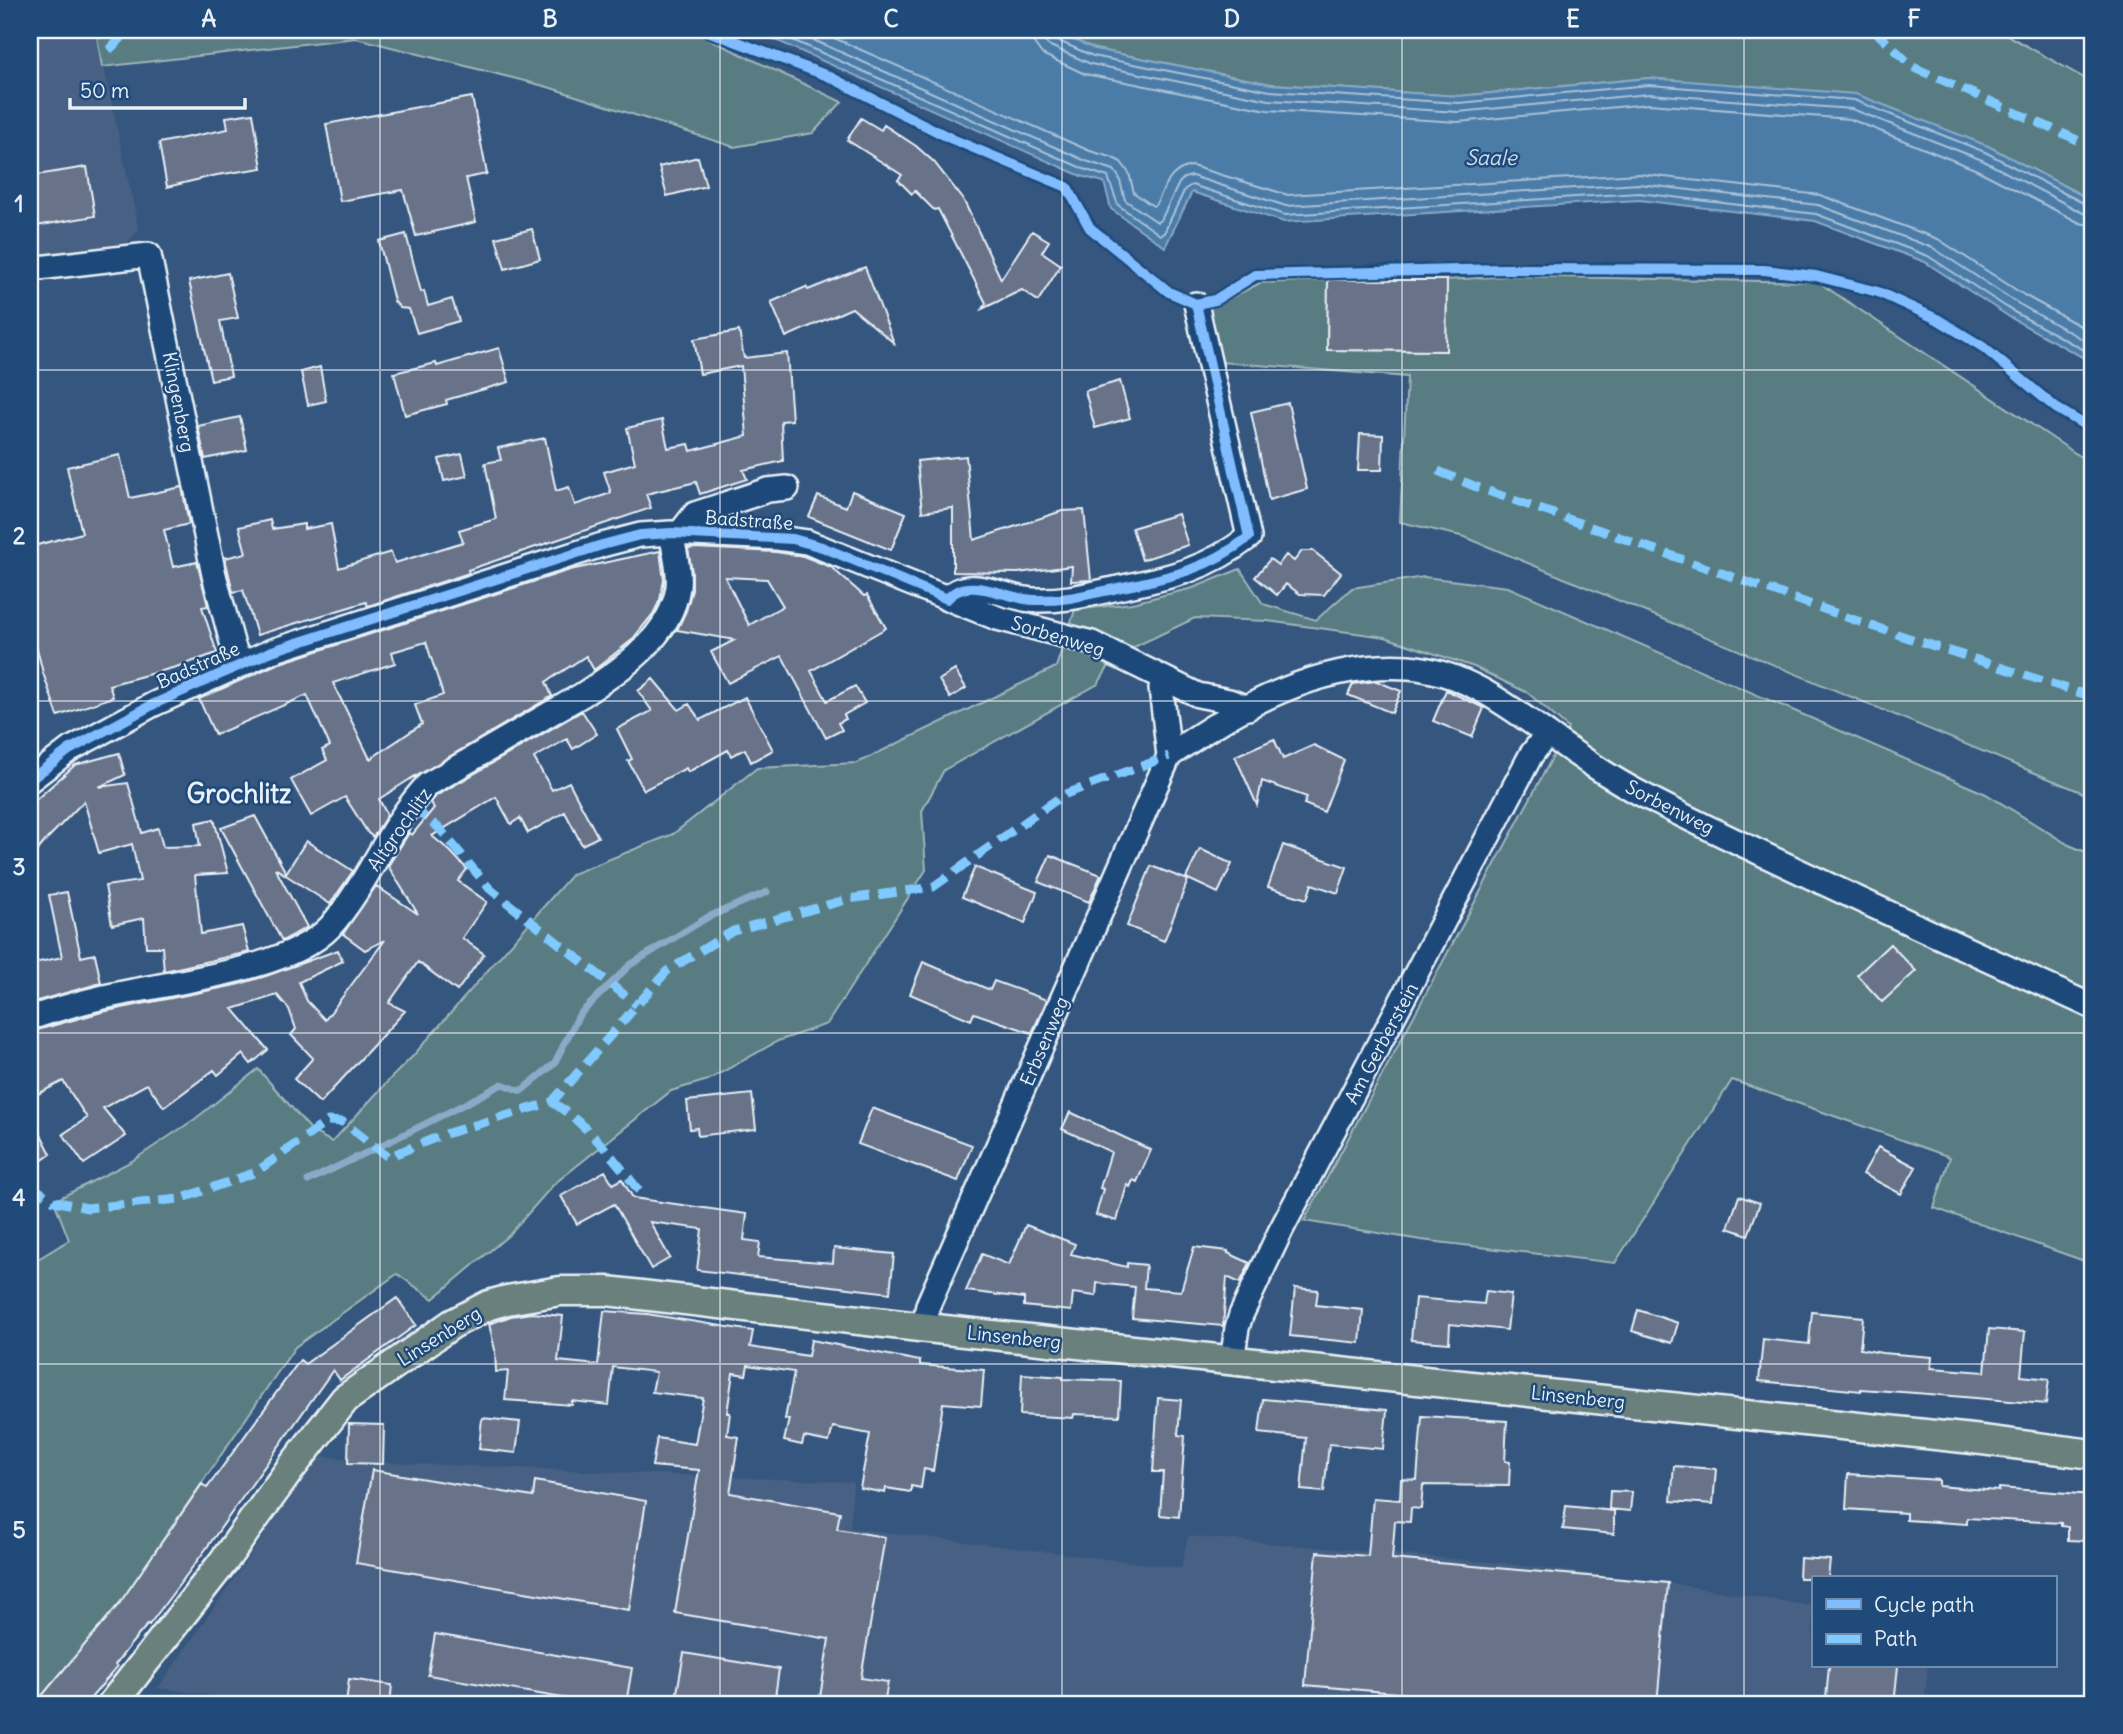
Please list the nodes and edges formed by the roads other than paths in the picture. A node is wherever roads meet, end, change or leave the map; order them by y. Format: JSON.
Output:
{"nodes":[{"id":1,"x":30,"y":269,"type":"edge"},
{"id":2,"x":1196,"y":304,"type":"dead end"},
{"id":3,"x":787,"y":488,"type":"dead end"},
{"id":4,"x":676,"y":533,"type":"junction"},
{"id":5,"x":947,"y":599,"type":"junction"},
{"id":6,"x":242,"y":664,"type":"junction"},
{"id":7,"x":1165,"y":681,"type":"junction"},
{"id":8,"x":1248,"y":708,"type":"junction"},
{"id":9,"x":1547,"y":734,"type":"junction"},
{"id":10,"x":1169,"y":756,"type":"junction"},
{"id":11,"x":30,"y":780,"type":"edge"},
{"id":12,"x":2093,"y":1007,"type":"edge"},
{"id":13,"x":30,"y":1018,"type":"edge"},
{"id":14,"x":924,"y":1328,"type":"junction"},
{"id":15,"x":1232,"y":1360,"type":"junction"},
{"id":16,"x":2093,"y":1454,"type":"edge"},
{"id":17,"x":112,"y":1704,"type":"edge"}],
"edges":[{"from":1,"to":6,"type":"street","name":"Klingenberg"},
{"from":2,"to":5,"type":"street"},
{"from":3,"to":4,"type":"street","name":"Badstraße"},
{"from":4,"to":5,"type":"street","name":"Badstraße"},
{"from":4,"to":6,"type":"street","name":"Badstraße"},
{"from":4,"to":13,"type":"street","name":"Altgrochlitz"},
{"from":5,"to":7,"type":"street","name":"Sorbenweg"},
{"from":6,"to":11,"type":"street","name":"Badstraße"},
{"from":7,"to":8,"type":"street","name":"Sorbenweg"},
{"from":7,"to":10,"type":"street"},
{"from":8,"to":9,"type":"street","name":"Sorbenweg"},
{"from":8,"to":10,"type":"street","name":"Sorbenweg"},
{"from":9,"to":12,"type":"street","name":"Sorbenweg"},
{"from":9,"to":15,"type":"street","name":"Am Gerberstein"},
{"from":10,"to":14,"type":"street","name":"Erbsenweg"},
{"from":14,"to":15,"type":"main road","name":"Linsenberg"},
{"from":14,"to":17,"type":"main road","name":"Linsenberg"},
{"from":15,"to":16,"type":"main road","name":"Linsenberg"}]}
